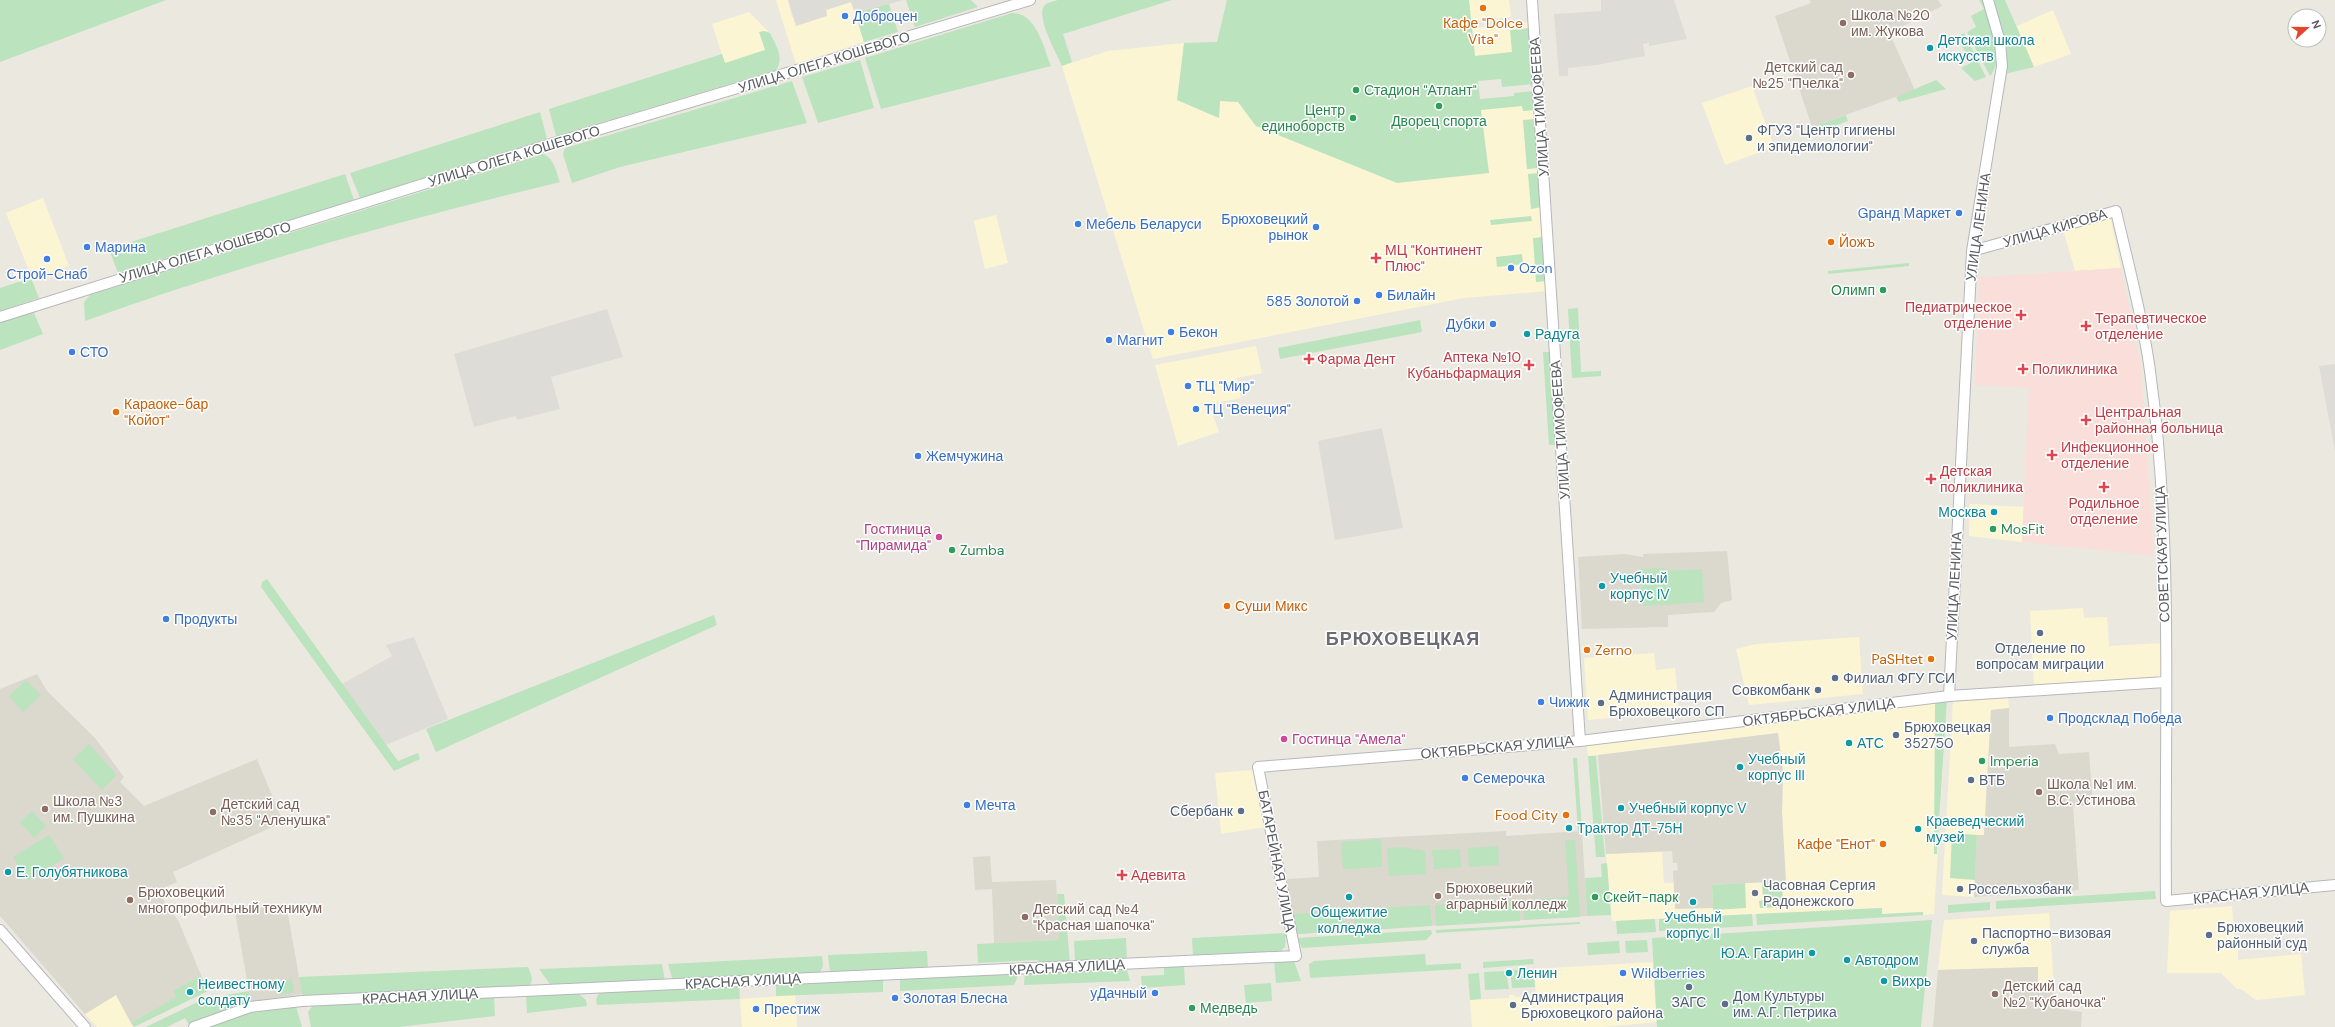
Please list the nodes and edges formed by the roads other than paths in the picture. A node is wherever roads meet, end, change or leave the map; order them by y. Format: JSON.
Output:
{"nodes":[{"id":1,"x":1030,"y":0,"type":"edge"},
{"id":2,"x":1532,"y":0,"type":"edge"},
{"id":3,"x":1988,"y":0,"type":"edge"},
{"id":4,"x":2116,"y":211,"type":"joint"},
{"id":5,"x":1972,"y":251,"type":"junction"},
{"id":6,"x":0,"y":317,"type":"edge"},
{"id":7,"x":2165,"y":682,"type":"junction"},
{"id":8,"x":1949,"y":696,"type":"junction"},
{"id":9,"x":1580,"y":741,"type":"junction"},
{"id":10,"x":1258,"y":767,"type":"joint"},
{"id":11,"x":2335,"y":885,"type":"edge"},
{"id":12,"x":2166,"y":901,"type":"joint"},
{"id":13,"x":0,"y":930,"type":"edge"},
{"id":14,"x":1296,"y":956,"type":"joint"},
{"id":15,"x":84,"y":1027,"type":"edge"},
{"id":16,"x":194,"y":1027,"type":"edge"}],
"edges":[{"from":1,"to":6,"type":"street","name":"УЛИЦА ОЛЕГА КОШЕВОГО"},
{"from":2,"to":9,"type":"street","name":"УЛИЦА ТИМОФЕЕВА"},
{"from":3,"to":5,"type":"street","name":"УЛИЦА ЛЕНИНА"},
{"from":4,"to":5,"type":"street","name":"УЛИЦА КИРОВА"},
{"from":4,"to":7,"type":"street","name":"СОВЕТСКАЯ УЛИЦА"},
{"from":5,"to":8,"type":"street","name":"УЛИЦА ЛЕНИНА"},
{"from":7,"to":8,"type":"street","name":"ОКТЯБРЬСКАЯ УЛИЦА"},
{"from":7,"to":12,"type":"street","name":"СОВЕТСКАЯ УЛИЦА"},
{"from":8,"to":9,"type":"street","name":"ОКТЯБРЬСКАЯ УЛИЦА"},
{"from":9,"to":10,"type":"street","name":"ОКТЯБРЬСКАЯ УЛИЦА"},
{"from":10,"to":14,"type":"street","name":"БАТАРЕЙНАЯ УЛИЦА"},
{"from":11,"to":12,"type":"street","name":"КРАСНАЯ УЛИЦА"},
{"from":13,"to":15,"type":"street"},
{"from":14,"to":16,"type":"street","name":"КРАСНАЯ УЛИЦА"}]}
